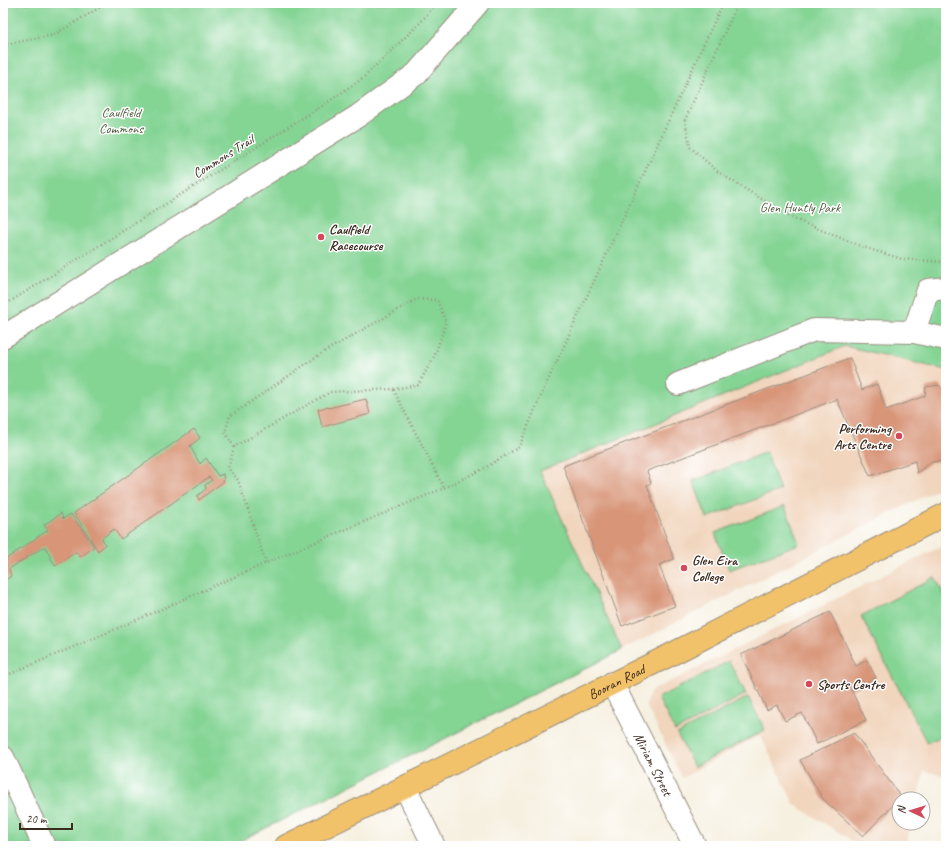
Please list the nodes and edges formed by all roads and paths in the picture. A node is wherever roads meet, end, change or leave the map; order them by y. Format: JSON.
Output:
{"nodes":[{"id":1,"x":107,"y":3,"type":"edge"},
{"id":2,"x":437,"y":3,"type":"edge"},
{"id":3,"x":478,"y":3,"type":"edge"},
{"id":4,"x":723,"y":3,"type":"edge"},
{"id":5,"x":738,"y":3,"type":"edge"},
{"id":6,"x":3,"y":45,"type":"edge"},
{"id":7,"x":946,"y":261,"type":"edge"},
{"id":8,"x":946,"y":288,"type":"edge"},
{"id":9,"x":3,"y":306,"type":"edge"},
{"id":10,"x":914,"y":332,"type":"junction"},
{"id":11,"x":3,"y":337,"type":"edge"},
{"id":12,"x":946,"y":338,"type":"edge"},
{"id":13,"x":678,"y":384,"type":"dead end"},
{"id":14,"x":393,"y":389,"type":"junction"},
{"id":15,"x":234,"y":446,"type":"junction"},
{"id":16,"x":444,"y":488,"type":"junction"},
{"id":17,"x":946,"y":514,"type":"edge"},
{"id":18,"x":266,"y":563,"type":"junction"},
{"id":19,"x":3,"y":677,"type":"edge"},
{"id":20,"x":612,"y":683,"type":"junction"},
{"id":21,"x":3,"y":757,"type":"edge"},
{"id":22,"x":405,"y":787,"type":"junction"},
{"id":23,"x":44,"y":846,"type":"edge"},
{"id":24,"x":286,"y":846,"type":"edge"},
{"id":25,"x":434,"y":846,"type":"edge"},
{"id":26,"x":695,"y":846,"type":"edge"}],
"edges":[{"from":1,"to":6,"type":"path"},
{"from":2,"to":9,"type":"path","name":"Commons Trail"},
{"from":3,"to":11,"type":"street"},
{"from":4,"to":16,"type":"path"},
{"from":5,"to":7,"type":"path"},
{"from":8,"to":10,"type":"street"},
{"from":10,"to":12,"type":"street"},
{"from":10,"to":13,"type":"street"},
{"from":14,"to":15,"type":"path"},
{"from":14,"to":15,"type":"path"},
{"from":14,"to":16,"type":"path"},
{"from":15,"to":18,"type":"path"},
{"from":16,"to":18,"type":"path"},
{"from":17,"to":20,"type":"main road","name":"Booran Road"},
{"from":18,"to":19,"type":"path"},
{"from":20,"to":22,"type":"main road","name":"Booran Road"},
{"from":20,"to":26,"type":"street","name":"Miriam Street"},
{"from":21,"to":23,"type":"street"},
{"from":22,"to":24,"type":"main road","name":"Booran Road"},
{"from":22,"to":25,"type":"street"}]}
